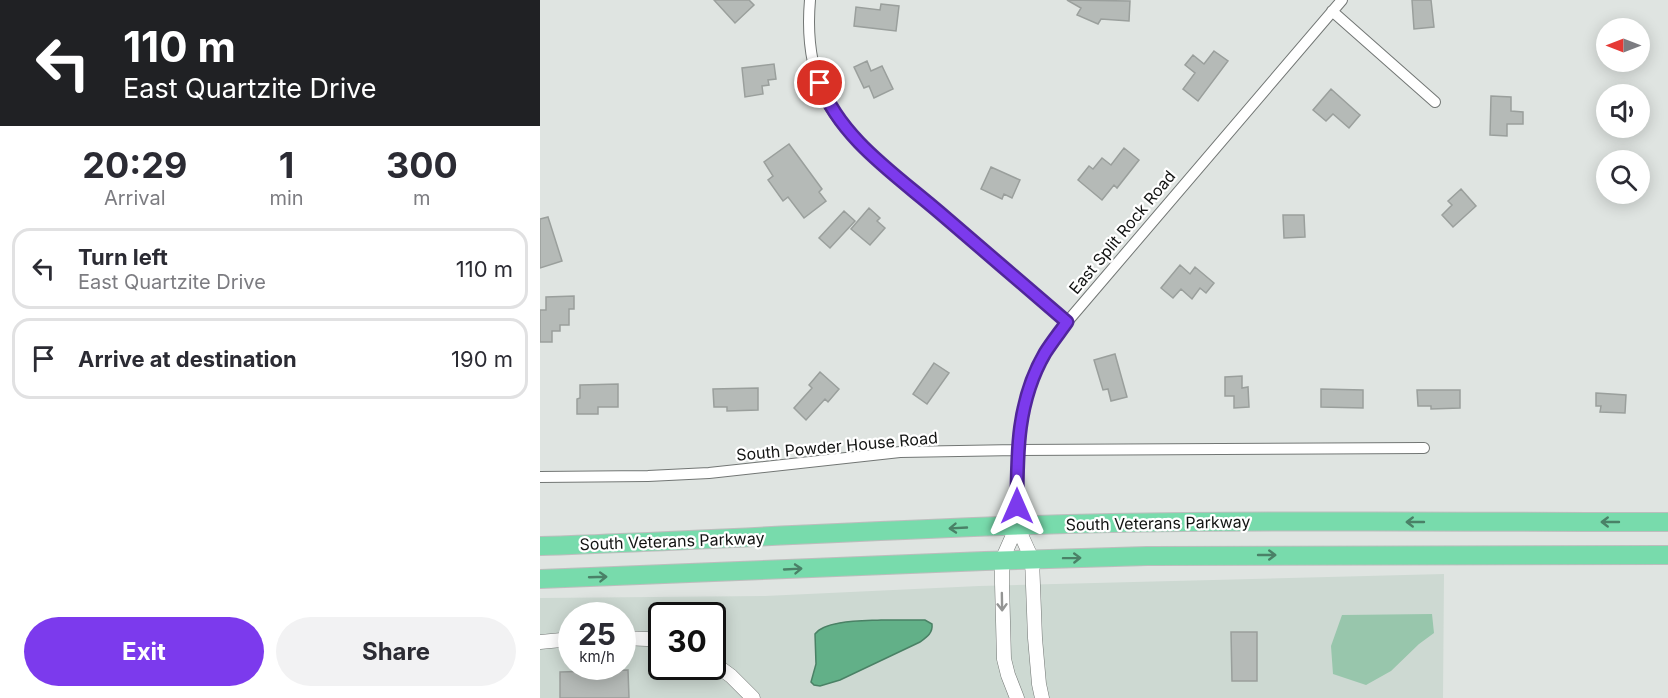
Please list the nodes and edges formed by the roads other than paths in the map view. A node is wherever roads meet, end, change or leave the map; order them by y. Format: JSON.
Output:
{"nodes":[{"id":1,"x":810,"y":0,"type":"edge"},
{"id":2,"x":1342,"y":0,"type":"edge"},
{"id":3,"x":1332,"y":11,"type":"junction"},
{"id":4,"x":1435,"y":102,"type":"dead end"},
{"id":5,"x":1067,"y":322,"type":"junction"},
{"id":6,"x":1424,"y":448,"type":"dead end"},
{"id":7,"x":1017,"y":450,"type":"junction"},
{"id":8,"x":540,"y":477,"type":"edge"},
{"id":9,"x":1668,"y":522,"type":"edge"},
{"id":10,"x":1017,"y":526,"type":"junction"},
{"id":11,"x":540,"y":546,"type":"edge"},
{"id":12,"x":1668,"y":555,"type":"edge"},
{"id":13,"x":1032,"y":559,"type":"junction"},
{"id":14,"x":1002,"y":560,"type":"junction"},
{"id":15,"x":540,"y":579,"type":"edge"},
{"id":16,"x":558,"y":640,"type":"edge"},
{"id":17,"x":540,"y":642,"type":"edge"},
{"id":18,"x":726,"y":672,"type":"edge"},
{"id":19,"x":753,"y":698,"type":"edge"},
{"id":20,"x":1017,"y":698,"type":"edge"},
{"id":21,"x":1042,"y":698,"type":"edge"}],
"edges":[{"from":1,"to":5,"type":"street"},
{"from":2,"to":3,"type":"street","name":"East Split Rock Road"},
{"from":3,"to":4,"type":"street"},
{"from":3,"to":5,"type":"street","name":"East Split Rock Road"},
{"from":5,"to":7,"type":"street","name":"East Split Rock Road"},
{"from":6,"to":7,"type":"street","name":"South Powder House Road"},
{"from":7,"to":8,"type":"street","name":"South Powder House Road"},
{"from":7,"to":10,"type":"street","name":"East Split Rock Road"},
{"from":9,"to":10,"type":"highway","name":"South Veterans Parkway","one_way":true},
{"from":10,"to":11,"type":"highway","name":"South Veterans Parkway","one_way":true},
{"from":10,"to":13,"type":"street","name":"East Split Rock Road"},
{"from":10,"to":14,"type":"street"},
{"from":13,"to":12,"type":"highway","name":"South Veterans Parkway","one_way":true},
{"from":13,"to":14,"type":"highway","name":"South Veterans Parkway"},
{"from":13,"to":21,"type":"street"},
{"from":15,"to":14,"type":"highway","name":"South Veterans Parkway","one_way":true},
{"from":14,"to":20,"type":"street","one_way":true},
{"from":16,"to":17,"type":"street"},
{"from":18,"to":19,"type":"street"}]}
